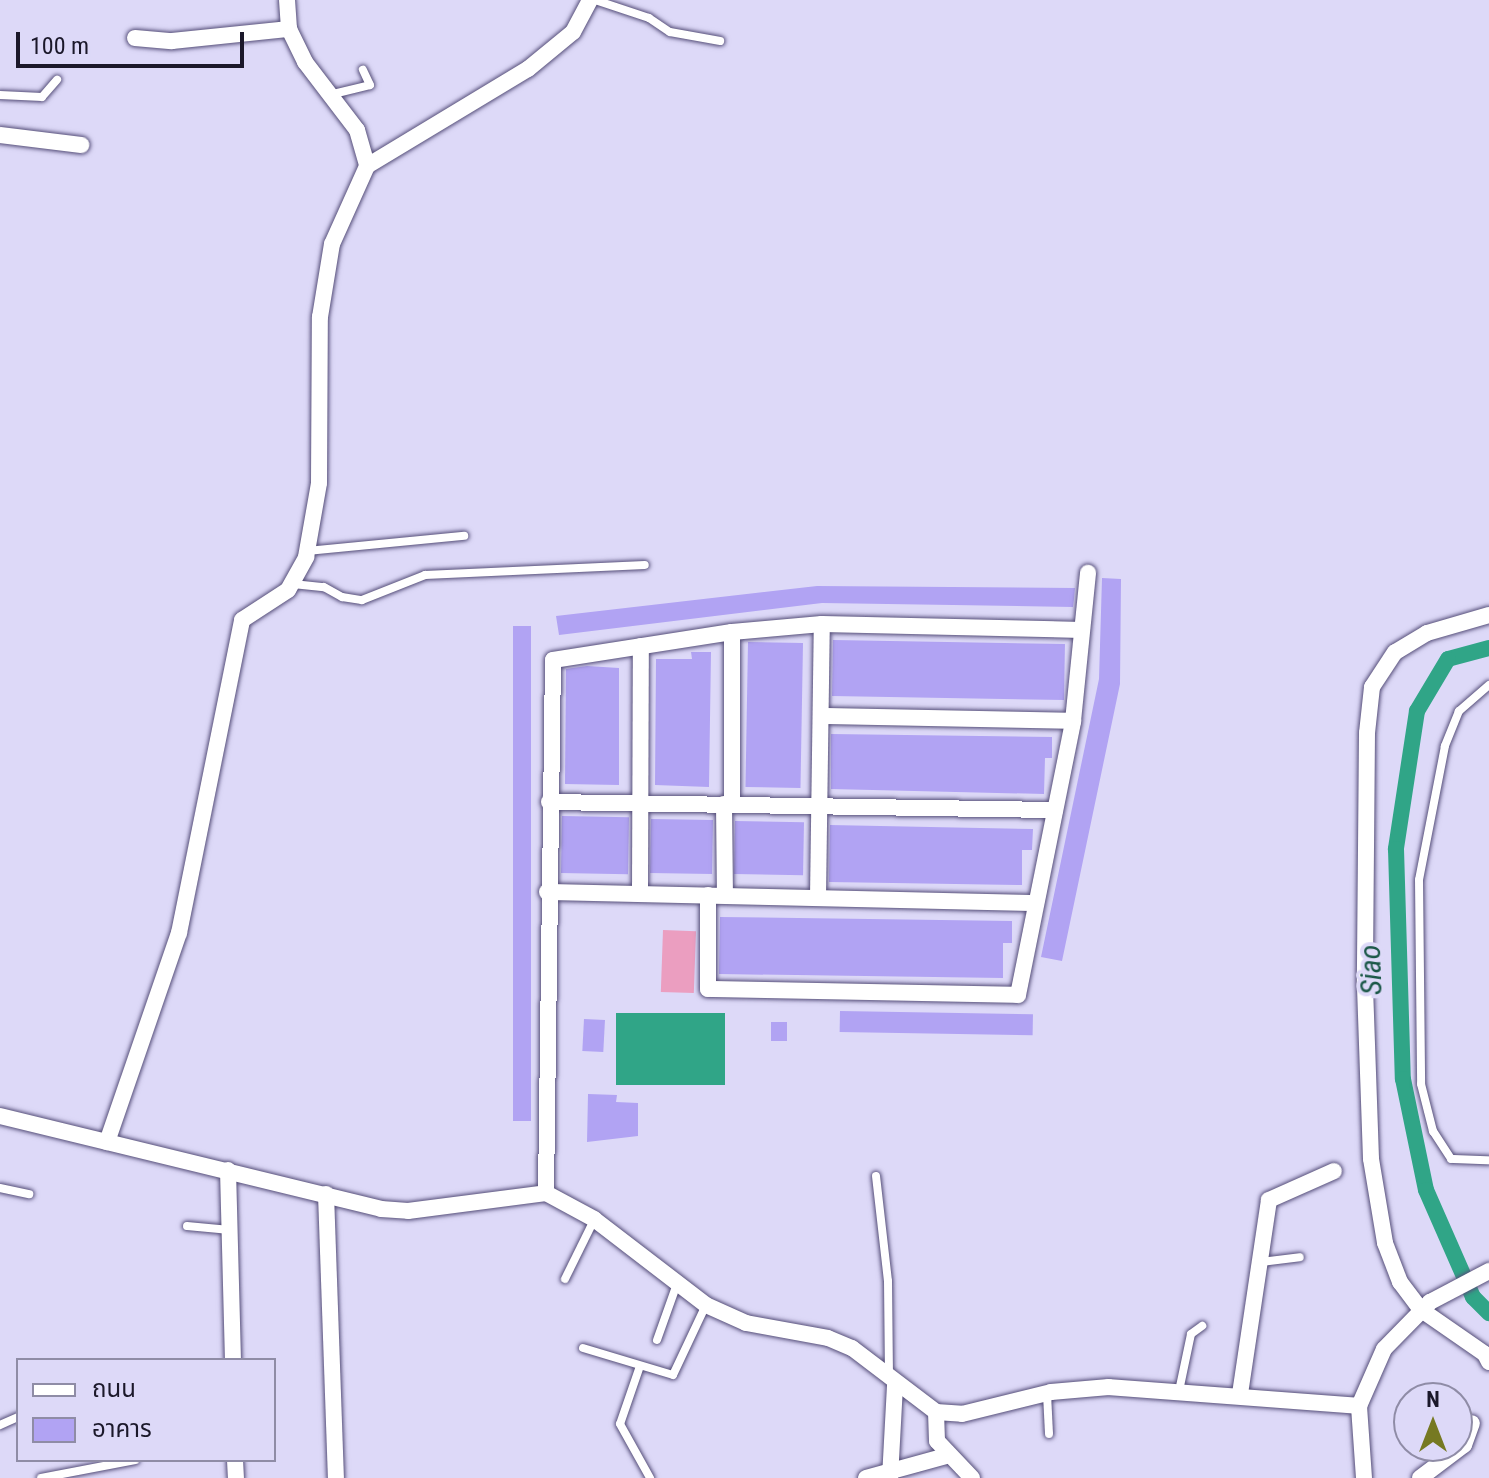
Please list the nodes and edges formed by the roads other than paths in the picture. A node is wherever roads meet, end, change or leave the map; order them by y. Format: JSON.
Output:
{"nodes":[{"id":1,"x":287,"y":0,"type":"edge"},
{"id":2,"x":593,"y":0,"type":"edge"},
{"id":3,"x":289,"y":29,"type":"junction"},
{"id":4,"x":135,"y":38,"type":"dead end"},
{"id":5,"x":720,"y":41,"type":"dead end"},
{"id":6,"x":363,"y":70,"type":"dead end"},
{"id":7,"x":57,"y":80,"type":"dead end"},
{"id":8,"x":0,"y":95,"type":"edge"},
{"id":9,"x":328,"y":95,"type":"junction"},
{"id":10,"x":0,"y":135,"type":"edge"},
{"id":11,"x":81,"y":145,"type":"dead end"},
{"id":12,"x":367,"y":166,"type":"junction"},
{"id":13,"x":464,"y":536,"type":"dead end"},
{"id":14,"x":307,"y":551,"type":"junction"},
{"id":15,"x":645,"y":565,"type":"dead end"},
{"id":16,"x":1088,"y":573,"type":"dead end"},
{"id":17,"x":293,"y":584,"type":"junction"},
{"id":18,"x":1489,"y":615,"type":"edge"},
{"id":19,"x":822,"y":624,"type":"junction"},
{"id":20,"x":1082,"y":630,"type":"junction"},
{"id":21,"x":732,"y":632,"type":"junction"},
{"id":22,"x":641,"y":646,"type":"junction"},
{"id":23,"x":1489,"y":685,"type":"edge"},
{"id":24,"x":822,"y":716,"type":"junction"},
{"id":25,"x":1073,"y":721,"type":"junction"},
{"id":26,"x":549,"y":802,"type":"junction"},
{"id":27,"x":641,"y":804,"type":"junction"},
{"id":28,"x":728,"y":804,"type":"junction"},
{"id":29,"x":820,"y":805,"type":"junction"},
{"id":30,"x":1055,"y":810,"type":"junction"},
{"id":31,"x":547,"y":892,"type":"junction"},
{"id":32,"x":640,"y":893,"type":"junction"},
{"id":33,"x":708,"y":895,"type":"junction"},
{"id":34,"x":725,"y":895,"type":"junction"},
{"id":35,"x":818,"y":897,"type":"junction"},
{"id":36,"x":1034,"y":903,"type":"junction"},
{"id":37,"x":0,"y":1116,"type":"edge"},
{"id":38,"x":107,"y":1142,"type":"junction"},
{"id":39,"x":1489,"y":1160,"type":"edge"},
{"id":40,"x":228,"y":1170,"type":"junction"},
{"id":41,"x":1334,"y":1171,"type":"dead end"},
{"id":42,"x":876,"y":1176,"type":"dead end"},
{"id":43,"x":0,"y":1188,"type":"edge"},
{"id":44,"x":546,"y":1193,"type":"junction"},
{"id":45,"x":29,"y":1194,"type":"dead end"},
{"id":46,"x":326,"y":1194,"type":"junction"},
{"id":47,"x":594,"y":1219,"type":"junction"},
{"id":48,"x":187,"y":1226,"type":"dead end"},
{"id":49,"x":230,"y":1230,"type":"junction"},
{"id":50,"x":1300,"y":1257,"type":"dead end"},
{"id":51,"x":1261,"y":1262,"type":"junction"},
{"id":52,"x":1489,"y":1271,"type":"edge"},
{"id":53,"x":565,"y":1279,"type":"dead end"},
{"id":54,"x":678,"y":1280,"type":"junction"},
{"id":55,"x":706,"y":1305,"type":"junction"},
{"id":56,"x":1425,"y":1306,"type":"junction"},
{"id":57,"x":1202,"y":1326,"type":"dead end"},
{"id":58,"x":657,"y":1340,"type":"dead end"},
{"id":59,"x":583,"y":1348,"type":"dead end"},
{"id":60,"x":233,"y":1358,"type":"edge"},
{"id":61,"x":1489,"y":1362,"type":"edge"},
{"id":62,"x":640,"y":1366,"type":"junction"},
{"id":63,"x":892,"y":1380,"type":"junction"},
{"id":64,"x":1179,"y":1391,"type":"junction"},
{"id":65,"x":1047,"y":1393,"type":"junction"},
{"id":66,"x":1240,"y":1394,"type":"junction"},
{"id":67,"x":1359,"y":1406,"type":"junction"},
{"id":68,"x":936,"y":1412,"type":"junction"},
{"id":69,"x":1049,"y":1434,"type":"dead end"},
{"id":70,"x":946,"y":1456,"type":"junction"},
{"id":71,"x":125,"y":1462,"type":"edge"},
{"id":72,"x":1441,"y":1462,"type":"edge"},
{"id":73,"x":889,"y":1475,"type":"edge"},
{"id":74,"x":41,"y":1478,"type":"edge"},
{"id":75,"x":336,"y":1478,"type":"edge"},
{"id":76,"x":650,"y":1478,"type":"edge"},
{"id":77,"x":866,"y":1478,"type":"edge"},
{"id":78,"x":972,"y":1478,"type":"edge"},
{"id":79,"x":1364,"y":1478,"type":"edge"},
{"id":80,"x":1420,"y":1478,"type":"edge"}],
"edges":[{"from":1,"to":3,"type":"street"},
{"from":2,"to":5,"type":"lane"},
{"from":2,"to":12,"type":"street"},
{"from":3,"to":4,"type":"street"},
{"from":3,"to":9,"type":"street"},
{"from":6,"to":9,"type":"lane"},
{"from":7,"to":8,"type":"lane"},
{"from":9,"to":12,"type":"street"},
{"from":10,"to":11,"type":"street"},
{"from":12,"to":14,"type":"street"},
{"from":13,"to":14,"type":"lane"},
{"from":14,"to":17,"type":"street"},
{"from":15,"to":17,"type":"lane"},
{"from":16,"to":20,"type":"street"},
{"from":17,"to":38,"type":"street"},
{"from":18,"to":56,"type":"street"},
{"from":19,"to":20,"type":"street"},
{"from":19,"to":21,"type":"street"},
{"from":19,"to":24,"type":"street"},
{"from":20,"to":25,"type":"street"},
{"from":21,"to":22,"type":"street"},
{"from":21,"to":28,"type":"street"},
{"from":22,"to":26,"type":"street"},
{"from":22,"to":27,"type":"street"},
{"from":23,"to":39,"type":"lane"},
{"from":24,"to":25,"type":"street"},
{"from":24,"to":29,"type":"street"},
{"from":25,"to":30,"type":"street"},
{"from":26,"to":27,"type":"street"},
{"from":26,"to":31,"type":"street"},
{"from":27,"to":28,"type":"street"},
{"from":27,"to":32,"type":"street"},
{"from":28,"to":29,"type":"street"},
{"from":28,"to":34,"type":"street"},
{"from":29,"to":30,"type":"street"},
{"from":29,"to":35,"type":"street"},
{"from":30,"to":36,"type":"street"},
{"from":31,"to":32,"type":"street"},
{"from":31,"to":44,"type":"street"},
{"from":32,"to":33,"type":"street"},
{"from":33,"to":34,"type":"street"},
{"from":33,"to":36,"type":"street"},
{"from":34,"to":35,"type":"street"},
{"from":35,"to":36,"type":"street"},
{"from":37,"to":38,"type":"street"},
{"from":38,"to":40,"type":"street"},
{"from":40,"to":46,"type":"street"},
{"from":40,"to":49,"type":"street"},
{"from":41,"to":51,"type":"street"},
{"from":42,"to":63,"type":"lane"},
{"from":43,"to":45,"type":"lane"},
{"from":44,"to":46,"type":"street"},
{"from":44,"to":47,"type":"street"},
{"from":46,"to":75,"type":"street"},
{"from":47,"to":53,"type":"lane"},
{"from":47,"to":54,"type":"street"},
{"from":48,"to":49,"type":"lane"},
{"from":49,"to":60,"type":"street"},
{"from":50,"to":51,"type":"lane"},
{"from":51,"to":66,"type":"street"},
{"from":52,"to":56,"type":"street"},
{"from":54,"to":55,"type":"street"},
{"from":54,"to":58,"type":"lane"},
{"from":55,"to":62,"type":"lane"},
{"from":55,"to":63,"type":"street"},
{"from":56,"to":61,"type":"street"},
{"from":56,"to":67,"type":"street"},
{"from":57,"to":64,"type":"lane"},
{"from":59,"to":62,"type":"lane"},
{"from":62,"to":76,"type":"lane"},
{"from":63,"to":68,"type":"street"},
{"from":63,"to":73,"type":"street"},
{"from":64,"to":65,"type":"street"},
{"from":64,"to":66,"type":"street"},
{"from":65,"to":68,"type":"street"},
{"from":65,"to":69,"type":"lane"},
{"from":66,"to":67,"type":"street"},
{"from":67,"to":79,"type":"street"},
{"from":68,"to":70,"type":"street"},
{"from":70,"to":73,"type":"street"},
{"from":70,"to":78,"type":"street"},
{"from":71,"to":74,"type":"lane"},
{"from":72,"to":80,"type":"street"},
{"from":73,"to":77,"type":"street"}]}
